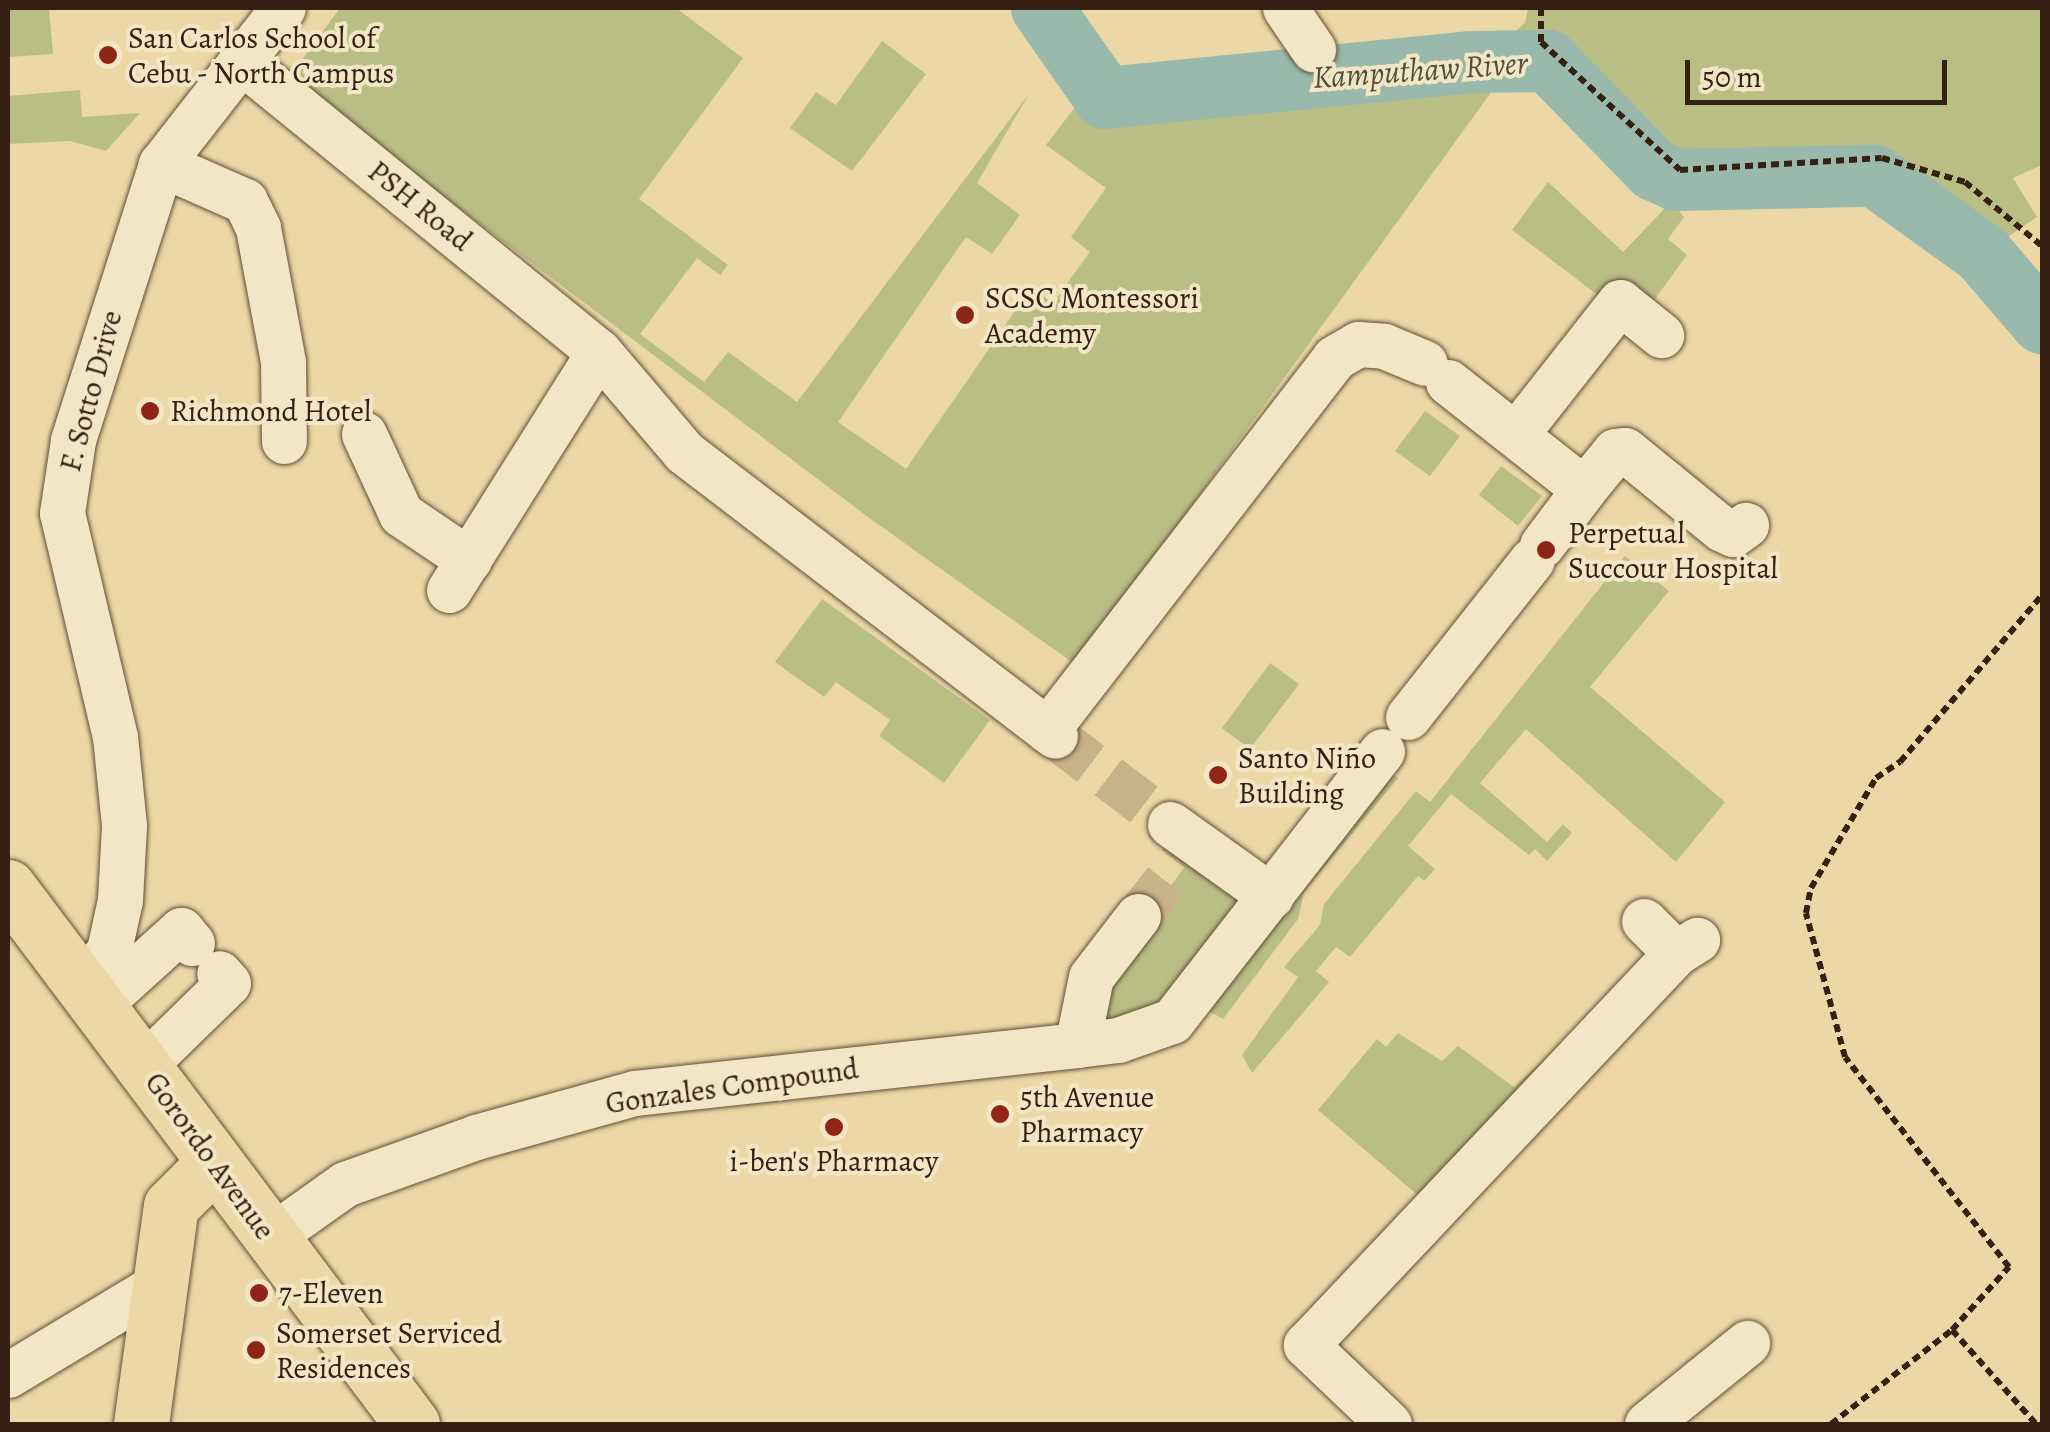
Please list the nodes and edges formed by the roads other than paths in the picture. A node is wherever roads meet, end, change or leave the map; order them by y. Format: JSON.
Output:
{"nodes":[{"id":1,"x":283,"y":8,"type":"edge"},
{"id":2,"x":1285,"y":8,"type":"edge"},
{"id":3,"x":1313,"y":49,"type":"dead end"},
{"id":4,"x":241,"y":60,"type":"junction"},
{"id":5,"x":161,"y":164,"type":"junction"},
{"id":6,"x":1662,"y":335,"type":"dead end"},
{"id":7,"x":598,"y":352,"type":"junction"},
{"id":8,"x":364,"y":434,"type":"dead end"},
{"id":9,"x":1516,"y":434,"type":"junction"},
{"id":10,"x":284,"y":441,"type":"dead end"},
{"id":11,"x":1584,"y":489,"type":"junction"},
{"id":12,"x":1746,"y":525,"type":"dead end"},
{"id":13,"x":1182,"y":834,"type":"tunnel mouth"},
{"id":14,"x":8,"y":887,"type":"edge"},
{"id":15,"x":1272,"y":896,"type":"junction"},
{"id":16,"x":1138,"y":916,"type":"tunnel mouth"},
{"id":17,"x":1644,"y":921,"type":"dead end"},
{"id":18,"x":90,"y":996,"type":"junction"},
{"id":19,"x":1060,"y":1047,"type":"junction"},
{"id":20,"x":144,"y":1064,"type":"junction"},
{"id":21,"x":212,"y":1164,"type":"junction"},
{"id":22,"x":268,"y":1238,"type":"junction"},
{"id":23,"x":163,"y":1282,"type":"junction"},
{"id":24,"x":1747,"y":1343,"type":"dead end"},
{"id":25,"x":8,"y":1375,"type":"edge"},
{"id":26,"x":141,"y":1424,"type":"edge"},
{"id":27,"x":412,"y":1424,"type":"edge"},
{"id":28,"x":1389,"y":1424,"type":"edge"},
{"id":29,"x":1648,"y":1424,"type":"edge"}],
"edges":[{"from":1,"to":4,"type":"street","name":"F. Sotto Drive"},
{"from":2,"to":3,"type":"street"},
{"from":4,"to":5,"type":"street","name":"F. Sotto Drive"},
{"from":4,"to":7,"type":"street","name":"PSH Road"},
{"from":5,"to":10,"type":"street"},
{"from":5,"to":18,"type":"street","name":"F. Sotto Drive"},
{"from":6,"to":9,"type":"street"},
{"from":7,"to":8,"type":"street"},
{"from":7,"to":9,"type":"street","name":"PSH Road"},
{"from":9,"to":11,"type":"street"},
{"from":11,"to":12,"type":"street","name":"Gonzales Compound"},
{"from":11,"to":15,"type":"street","name":"Gonzales Compound"},
{"from":13,"to":15,"type":"street"},
{"from":14,"to":18,"type":"main road","name":"Gorordo Avenue"},
{"from":15,"to":19,"type":"street","name":"Gonzales Compound"},
{"from":16,"to":19,"type":"street"},
{"from":17,"to":28,"type":"street"},
{"from":18,"to":20,"type":"main road","name":"Gorordo Avenue"},
{"from":18,"to":20,"type":"street"},
{"from":19,"to":22,"type":"street","name":"Gonzales Compound"},
{"from":20,"to":21,"type":"main road","name":"Gorordo Avenue"},
{"from":21,"to":22,"type":"main road","name":"Gorordo Avenue"},
{"from":21,"to":23,"type":"main road"},
{"from":22,"to":27,"type":"main road","name":"Gorordo Avenue"},
{"from":23,"to":25,"type":"street"},
{"from":23,"to":26,"type":"main road"},
{"from":24,"to":29,"type":"street"}]}
